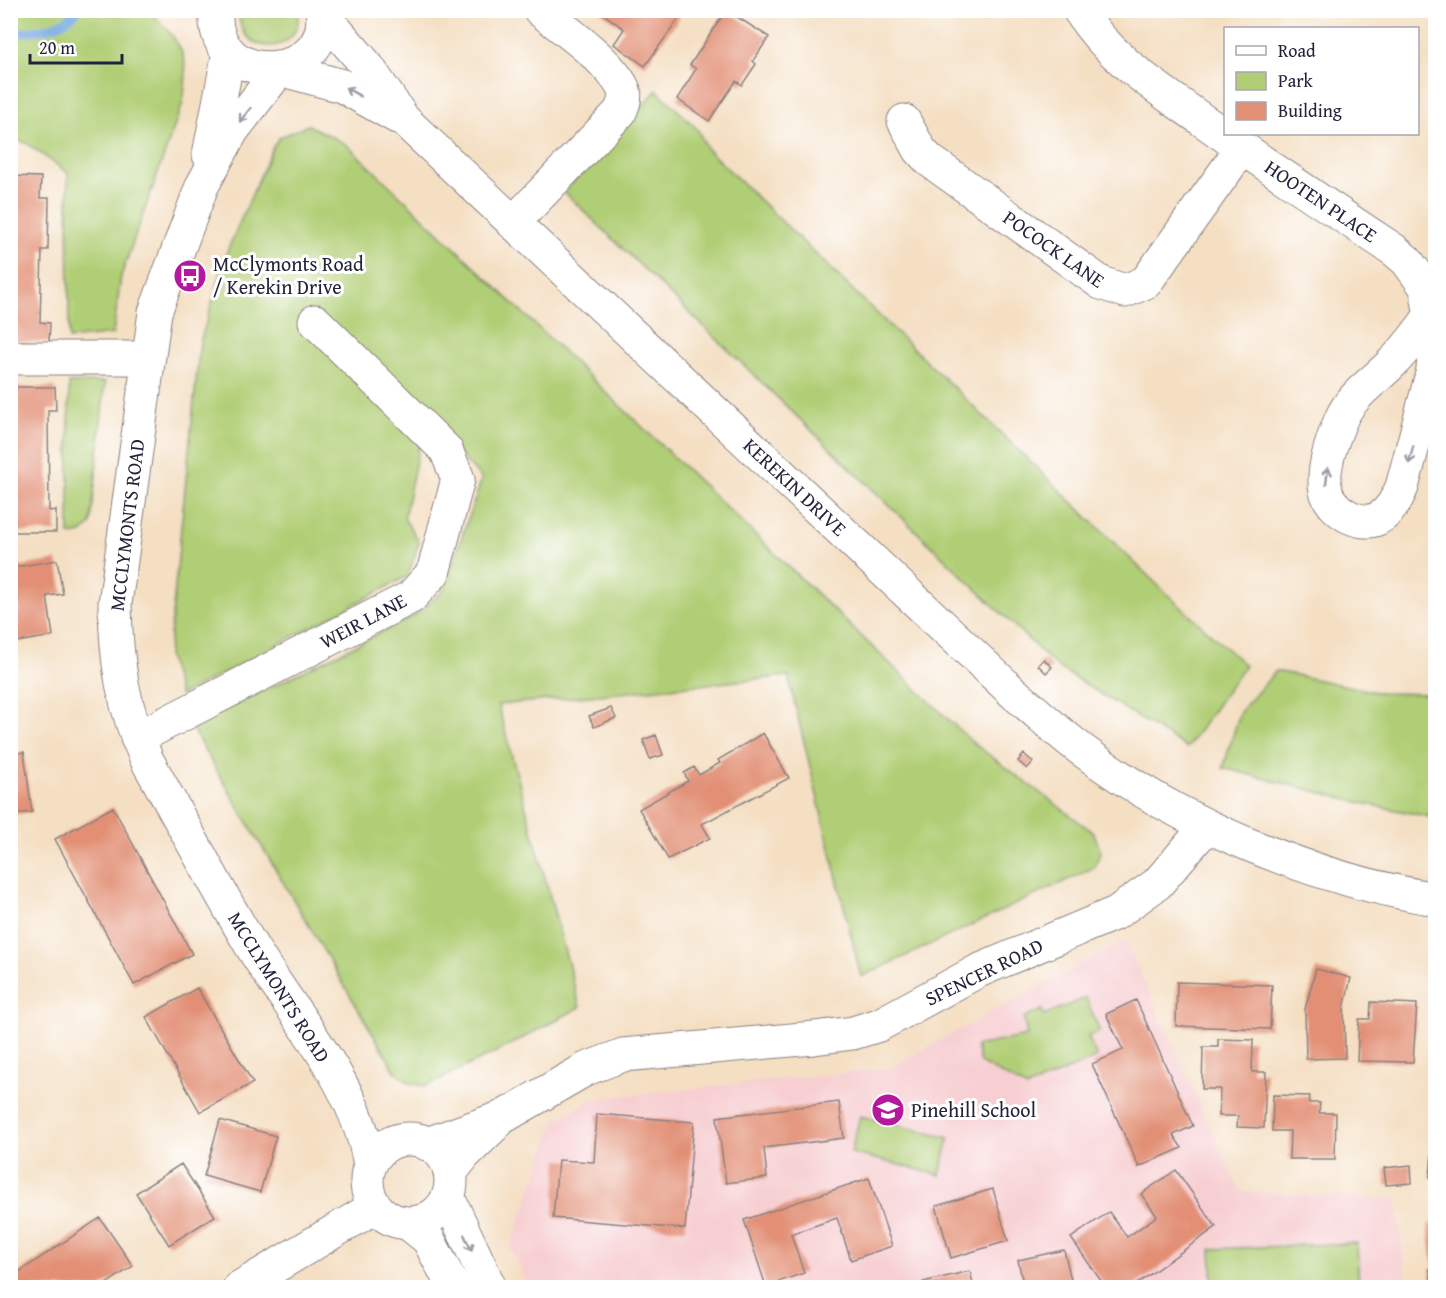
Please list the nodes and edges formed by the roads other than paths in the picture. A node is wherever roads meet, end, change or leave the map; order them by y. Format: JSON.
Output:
{"nodes":[{"id":1,"x":540,"y":10,"type":"edge"},
{"id":2,"x":1079,"y":10,"type":"edge"},
{"id":3,"x":322,"y":13,"type":"edge"},
{"id":4,"x":210,"y":14,"type":"edge"},
{"id":5,"x":229,"y":52,"type":"junction"},
{"id":6,"x":280,"y":69,"type":"junction"},
{"id":7,"x":404,"y":120,"type":"junction"},
{"id":8,"x":904,"y":122,"type":"dead end"},
{"id":9,"x":1242,"y":148,"type":"junction"},
{"id":10,"x":202,"y":186,"type":"junction"},
{"id":11,"x":513,"y":223,"type":"junction"},
{"id":12,"x":1431,"y":315,"type":"junction"},
{"id":13,"x":315,"y":321,"type":"dead end"},
{"id":14,"x":10,"y":358,"type":"edge"},
{"id":15,"x":148,"y":358,"type":"junction"},
{"id":16,"x":137,"y":738,"type":"junction"},
{"id":17,"x":1207,"y":826,"type":"junction"},
{"id":18,"x":1436,"y":898,"type":"edge"},
{"id":19,"x":349,"y":1100,"type":"junction"},
{"id":20,"x":503,"y":1117,"type":"junction"},
{"id":21,"x":414,"y":1142,"type":"junction"},
{"id":22,"x":370,"y":1166,"type":"junction"},
{"id":23,"x":449,"y":1185,"type":"junction"},
{"id":24,"x":375,"y":1207,"type":"junction"},
{"id":25,"x":408,"y":1223,"type":"junction"},
{"id":26,"x":239,"y":1287,"type":"edge"},
{"id":27,"x":454,"y":1287,"type":"edge"},
{"id":28,"x":490,"y":1287,"type":"edge"}],
"edges":[{"from":1,"to":11,"type":"street"},
{"from":2,"to":9,"type":"street","name":"HOOTEN PLACE"},
{"from":3,"to":6,"type":"street"},
{"from":3,"to":7,"type":"street","name":"KEREKIN DRIVE"},
{"from":4,"to":5,"type":"street"},
{"from":5,"to":6,"type":"street","name":"KEREKIN DRIVE"},
{"from":5,"to":10,"type":"street","name":"MCCLYMONTS ROAD"},
{"from":7,"to":6,"type":"street","name":"KEREKIN DRIVE","one_way":true},
{"from":6,"to":10,"type":"street","name":"MCCLYMONTS ROAD","one_way":true},
{"from":7,"to":11,"type":"street","name":"KEREKIN DRIVE"},
{"from":8,"to":9,"type":"street","name":"POCOCK LANE"},
{"from":9,"to":12,"type":"street","name":"HOOTEN PLACE"},
{"from":10,"to":15,"type":"street","name":"MCCLYMONTS ROAD"},
{"from":11,"to":17,"type":"street","name":"KEREKIN DRIVE"},
{"from":12,"to":12,"type":"street","name":"HOOTEN PLACE","one_way":true},
{"from":13,"to":16,"type":"street","name":"WEIR LANE"},
{"from":14,"to":15,"type":"street"},
{"from":15,"to":16,"type":"street","name":"MCCLYMONTS ROAD"},
{"from":16,"to":19,"type":"street","name":"MCCLYMONTS ROAD"},
{"from":17,"to":18,"type":"street"},
{"from":17,"to":20,"type":"street","name":"SPENCER ROAD"},
{"from":19,"to":21,"type":"street","name":"MCCLYMONTS ROAD"},
{"from":19,"to":22,"type":"street","name":"MCCLYMONTS ROAD"},
{"from":20,"to":21,"type":"street","name":"SPENCER ROAD"},
{"from":20,"to":23,"type":"street","name":"SPENCER ROAD"},
{"from":21,"to":22,"type":"street"},
{"from":21,"to":23,"type":"street"},
{"from":22,"to":24,"type":"street"},
{"from":23,"to":25,"type":"street"},
{"from":23,"to":28,"type":"street","one_way":true},
{"from":24,"to":25,"type":"street"},
{"from":24,"to":26,"type":"street"},
{"from":25,"to":27,"type":"street"}]}
